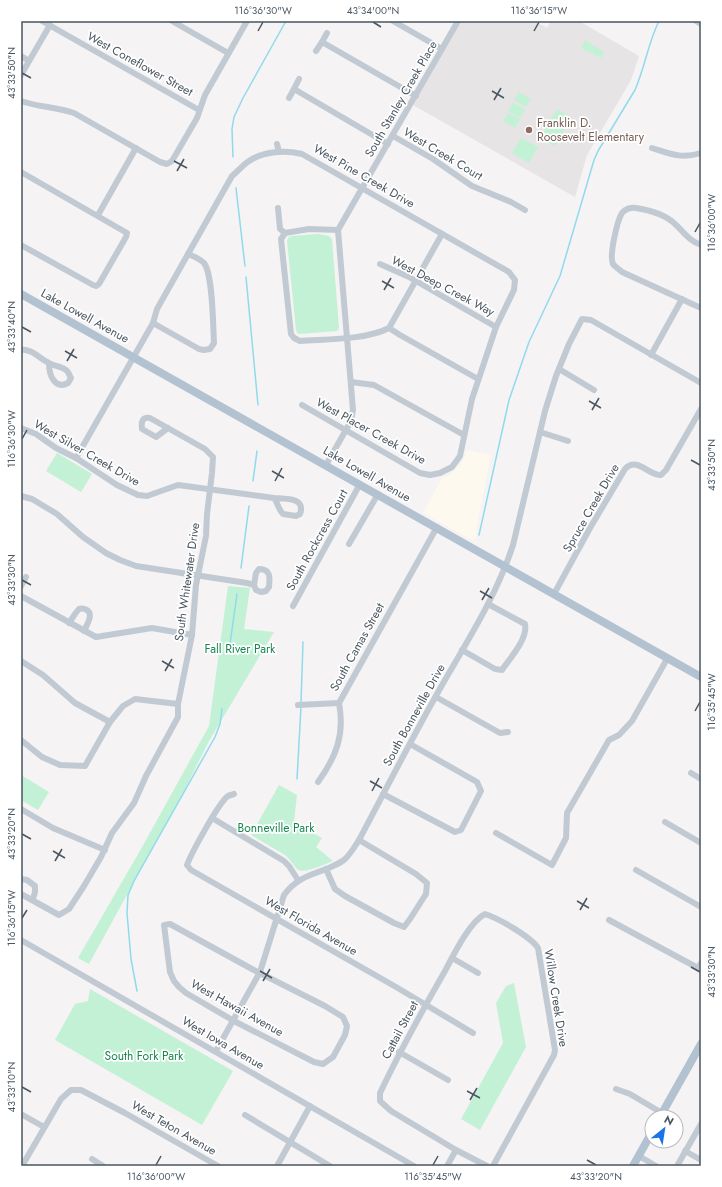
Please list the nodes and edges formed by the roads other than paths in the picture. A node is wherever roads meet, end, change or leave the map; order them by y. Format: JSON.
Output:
{"nodes":[{"id":1,"x":42,"y":21,"type":"edge"},
{"id":2,"x":172,"y":21,"type":"edge"},
{"id":3,"x":247,"y":21,"type":"edge"},
{"id":4,"x":393,"y":21,"type":"edge"},
{"id":5,"x":458,"y":21,"type":"edge"},
{"id":6,"x":696,"y":21,"type":"edge"},
{"id":7,"x":701,"y":24,"type":"edge"},
{"id":8,"x":50,"y":26,"type":"junction"},
{"id":9,"x":327,"y":33,"type":"dead end"},
{"id":10,"x":322,"y":42,"type":"junction"},
{"id":11,"x":442,"y":49,"type":"junction"},
{"id":12,"x":316,"y":51,"type":"dead end"},
{"id":13,"x":228,"y":53,"type":"junction"},
{"id":14,"x":21,"y":56,"type":"edge"},
{"id":15,"x":29,"y":61,"type":"junction"},
{"id":16,"x":21,"y":75,"type":"edge"},
{"id":17,"x":299,"y":79,"type":"dead end"},
{"id":18,"x":294,"y":89,"type":"junction"},
{"id":19,"x":416,"y":96,"type":"junction"},
{"id":20,"x":289,"y":98,"type":"dead end"},
{"id":21,"x":21,"y":101,"type":"edge"},
{"id":22,"x":199,"y":110,"type":"junction"},
{"id":23,"x":393,"y":136,"type":"junction"},
{"id":24,"x":277,"y":144,"type":"dead end"},
{"id":25,"x":388,"y":144,"type":"junction"},
{"id":26,"x":136,"y":148,"type":"junction"},
{"id":27,"x":652,"y":148,"type":"dead end"},
{"id":28,"x":279,"y":152,"type":"junction"},
{"id":29,"x":701,"y":153,"type":"edge"},
{"id":30,"x":21,"y":172,"type":"edge"},
{"id":31,"x":362,"y":188,"type":"junction"},
{"id":32,"x":278,"y":208,"type":"dead end"},
{"id":33,"x":525,"y":210,"type":"dead end"},
{"id":34,"x":98,"y":215,"type":"junction"},
{"id":35,"x":338,"y":230,"type":"junction"},
{"id":36,"x":285,"y":233,"type":"junction"},
{"id":37,"x":442,"y":234,"type":"junction"},
{"id":38,"x":701,"y":244,"type":"edge"},
{"id":39,"x":21,"y":245,"type":"edge"},
{"id":40,"x":188,"y":254,"type":"junction"},
{"id":41,"x":380,"y":264,"type":"dead end"},
{"id":42,"x":515,"y":280,"type":"joint"},
{"id":43,"x":416,"y":281,"type":"junction"},
{"id":44,"x":21,"y":294,"type":"edge"},
{"id":45,"x":682,"y":299,"type":"junction"},
{"id":46,"x":701,"y":308,"type":"edge"},
{"id":47,"x":154,"y":323,"type":"junction"},
{"id":48,"x":496,"y":327,"type":"junction"},
{"id":49,"x":389,"y":328,"type":"junction"},
{"id":50,"x":348,"y":337,"type":"junction"},
{"id":51,"x":21,"y":350,"type":"edge"},
{"id":52,"x":651,"y":355,"type":"junction"},
{"id":53,"x":134,"y":357,"type":"junction"},
{"id":54,"x":49,"y":364,"type":"dead end"},
{"id":55,"x":559,"y":369,"type":"junction"},
{"id":56,"x":478,"y":379,"type":"junction"},
{"id":57,"x":351,"y":382,"type":"junction"},
{"id":58,"x":701,"y":383,"type":"edge"},
{"id":59,"x":594,"y":390,"type":"dead end"},
{"id":60,"x":302,"y":405,"type":"dead end"},
{"id":61,"x":701,"y":409,"type":"edge"},
{"id":62,"x":21,"y":428,"type":"edge"},
{"id":63,"x":168,"y":428,"type":"dead end"},
{"id":64,"x":346,"y":431,"type":"junction"},
{"id":65,"x":540,"y":432,"type":"junction"},
{"id":66,"x":464,"y":435,"type":"junction"},
{"id":67,"x":568,"y":441,"type":"dead end"},
{"id":68,"x":76,"y":458,"type":"junction"},
{"id":69,"x":326,"y":465,"type":"junction"},
{"id":70,"x":360,"y":484,"type":"junction"},
{"id":71,"x":211,"y":489,"type":"junction"},
{"id":72,"x":378,"y":494,"type":"junction"},
{"id":73,"x":21,"y":496,"type":"edge"},
{"id":74,"x":274,"y":498,"type":"dead end"},
{"id":75,"x":437,"y":527,"type":"junction"},
{"id":76,"x":349,"y":544,"type":"dead end"},
{"id":77,"x":506,"y":566,"type":"junction"},
{"id":78,"x":198,"y":576,"type":"junction"},
{"id":79,"x":26,"y":577,"type":"dead end"},
{"id":80,"x":254,"y":585,"type":"dead end"},
{"id":81,"x":21,"y":586,"type":"edge"},
{"id":82,"x":554,"y":594,"type":"junction"},
{"id":83,"x":21,"y":596,"type":"edge"},
{"id":84,"x":488,"y":604,"type":"junction"},
{"id":85,"x":293,"y":606,"type":"dead end"},
{"id":86,"x":69,"y":623,"type":"junction"},
{"id":87,"x":84,"y":631,"type":"junction"},
{"id":88,"x":192,"y":634,"type":"junction"},
{"id":89,"x":462,"y":650,"type":"junction"},
{"id":90,"x":667,"y":659,"type":"junction"},
{"id":91,"x":21,"y":660,"type":"edge"},
{"id":92,"x":701,"y":677,"type":"edge"},
{"id":93,"x":436,"y":697,"type":"junction"},
{"id":94,"x":339,"y":703,"type":"junction"},
{"id":95,"x":178,"y":704,"type":"junction"},
{"id":96,"x":298,"y":705,"type":"dead end"},
{"id":97,"x":110,"y":722,"type":"junction"},
{"id":98,"x":508,"y":732,"type":"dead end"},
{"id":99,"x":21,"y":740,"type":"edge"},
{"id":100,"x":410,"y":744,"type":"junction"},
{"id":101,"x":691,"y":773,"type":"dead end"},
{"id":102,"x":701,"y":778,"type":"edge"},
{"id":103,"x":318,"y":782,"type":"dead end"},
{"id":104,"x":234,"y":794,"type":"dead end"},
{"id":105,"x":383,"y":794,"type":"junction"},
{"id":106,"x":21,"y":809,"type":"edge"},
{"id":107,"x":212,"y":818,"type":"junction"},
{"id":108,"x":665,"y":822,"type":"dead end"},
{"id":109,"x":496,"y":833,"type":"dead end"},
{"id":110,"x":359,"y":840,"type":"junction"},
{"id":111,"x":701,"y":843,"type":"edge"},
{"id":112,"x":105,"y":850,"type":"junction"},
{"id":113,"x":326,"y":869,"type":"junction"},
{"id":114,"x":636,"y":870,"type":"dead end"},
{"id":115,"x":21,"y":879,"type":"edge"},
{"id":116,"x":298,"y":880,"type":"junction"},
{"id":117,"x":21,"y":894,"type":"edge"},
{"id":118,"x":32,"y":899,"type":"junction"},
{"id":119,"x":701,"y":907,"type":"edge"},
{"id":120,"x":276,"y":919,"type":"junction"},
{"id":121,"x":609,"y":920,"type":"dead end"},
{"id":122,"x":21,"y":940,"type":"edge"},
{"id":123,"x":459,"y":946,"type":"joint"},
{"id":124,"x":452,"y":958,"type":"junction"},
{"id":125,"x":700,"y":966,"type":"edge"},
{"id":126,"x":260,"y":972,"type":"junction"},
{"id":127,"x":478,"y":973,"type":"dead end"},
{"id":128,"x":426,"y":1005,"type":"junction"},
{"id":129,"x":234,"y":1020,"type":"junction"},
{"id":130,"x":473,"y":1033,"type":"dead end"},
{"id":131,"x":701,"y":1044,"type":"edge"},
{"id":132,"x":216,"y":1051,"type":"junction"},
{"id":133,"x":399,"y":1052,"type":"junction"},
{"id":134,"x":448,"y":1080,"type":"dead end"},
{"id":135,"x":616,"y":1089,"type":"dead end"},
{"id":136,"x":310,"y":1106,"type":"junction"},
{"id":137,"x":652,"y":1109,"type":"edge"},
{"id":138,"x":664,"y":1109,"type":"edge"},
{"id":139,"x":21,"y":1114,"type":"edge"},
{"id":140,"x":244,"y":1115,"type":"dead end"},
{"id":141,"x":701,"y":1124,"type":"edge"},
{"id":142,"x":44,"y":1127,"type":"junction"},
{"id":143,"x":290,"y":1143,"type":"junction"},
{"id":144,"x":644,"y":1147,"type":"edge"},
{"id":145,"x":456,"y":1150,"type":"junction"},
{"id":146,"x":685,"y":1151,"type":"junction"},
{"id":147,"x":639,"y":1156,"type":"junction"},
{"id":148,"x":92,"y":1159,"type":"dead end"},
{"id":149,"x":701,"y":1160,"type":"edge"},
{"id":150,"x":22,"y":1166,"type":"edge"},
{"id":151,"x":103,"y":1166,"type":"edge"},
{"id":152,"x":217,"y":1166,"type":"edge"},
{"id":153,"x":277,"y":1166,"type":"edge"},
{"id":154,"x":330,"y":1166,"type":"edge"},
{"id":155,"x":414,"y":1166,"type":"edge"},
{"id":156,"x":447,"y":1166,"type":"edge"},
{"id":157,"x":487,"y":1166,"type":"edge"},
{"id":158,"x":493,"y":1166,"type":"edge"},
{"id":159,"x":633,"y":1166,"type":"edge"},
{"id":160,"x":656,"y":1166,"type":"edge"},
{"id":161,"x":677,"y":1166,"type":"edge"}],
"edges":[{"from":1,"to":8,"type":"street","name":"West Coneflower Street"},
{"from":2,"to":13,"type":"street"},
{"from":3,"to":13,"type":"street"},
{"from":4,"to":11,"type":"street"},
{"from":5,"to":11,"type":"street","name":"South Stanley Creek Place"},
{"from":6,"to":7,"type":"street"},
{"from":8,"to":15,"type":"street"},
{"from":8,"to":22,"type":"street","name":"West Coneflower Street"},
{"from":9,"to":10,"type":"street"},
{"from":10,"to":12,"type":"street"},
{"from":10,"to":19,"type":"street"},
{"from":11,"to":19,"type":"street","name":"South Stanley Creek Place"},
{"from":13,"to":22,"type":"street"},
{"from":14,"to":15,"type":"street"},
{"from":15,"to":16,"type":"street"},
{"from":17,"to":18,"type":"street"},
{"from":18,"to":20,"type":"street"},
{"from":18,"to":25,"type":"street"},
{"from":19,"to":23,"type":"street","name":"South Stanley Creek Place"},
{"from":21,"to":26,"type":"street"},
{"from":22,"to":26,"type":"street"},
{"from":23,"to":25,"type":"street","name":"South Stanley Creek Place"},
{"from":23,"to":33,"type":"street","name":"West Creek Court"},
{"from":24,"to":28,"type":"street"},
{"from":25,"to":31,"type":"street","name":"South Stanley Creek Place"},
{"from":26,"to":34,"type":"street"},
{"from":27,"to":29,"type":"street"},
{"from":28,"to":31,"type":"street","name":"West Pine Creek Drive"},
{"from":28,"to":40,"type":"street","name":"West Pine Creek Drive"},
{"from":30,"to":34,"type":"street"},
{"from":31,"to":35,"type":"street","name":"South Stanley Creek Place"},
{"from":31,"to":37,"type":"street","name":"West Pine Creek Drive"},
{"from":32,"to":36,"type":"street"},
{"from":34,"to":39,"type":"street"},
{"from":35,"to":36,"type":"street"},
{"from":35,"to":50,"type":"street"},
{"from":36,"to":50,"type":"street"},
{"from":37,"to":42,"type":"street","name":"West Pine Creek Drive"},
{"from":37,"to":43,"type":"street"},
{"from":38,"to":45,"type":"street"},
{"from":40,"to":47,"type":"street","name":"West Pine Creek Drive"},
{"from":40,"to":47,"type":"street"},
{"from":41,"to":43,"type":"street","name":"West Deep Creek Way"},
{"from":42,"to":48,"type":"street","name":"West Placer Creek Drive"},
{"from":43,"to":48,"type":"street","name":"West Deep Creek Way"},
{"from":43,"to":49,"type":"street"},
{"from":44,"to":53,"type":"main road","name":"Lake Lowell Avenue"},
{"from":45,"to":46,"type":"street"},
{"from":45,"to":52,"type":"street"},
{"from":47,"to":53,"type":"street","name":"West Pine Creek Drive"},
{"from":48,"to":56,"type":"street","name":"West Placer Creek Drive"},
{"from":49,"to":50,"type":"street"},
{"from":49,"to":56,"type":"street"},
{"from":50,"to":57,"type":"street"},
{"from":51,"to":54,"type":"street"},
{"from":52,"to":55,"type":"street","name":"South Bonneville Drive"},
{"from":52,"to":58,"type":"street"},
{"from":53,"to":68,"type":"street","name":"West Pine Creek Drive"},
{"from":53,"to":69,"type":"main road","name":"Lake Lowell Avenue"},
{"from":55,"to":59,"type":"street"},
{"from":55,"to":65,"type":"street","name":"South Bonneville Drive"},
{"from":56,"to":66,"type":"street","name":"West Placer Creek Drive"},
{"from":57,"to":64,"type":"street"},
{"from":57,"to":66,"type":"street"},
{"from":60,"to":64,"type":"street","name":"West Placer Creek Drive"},
{"from":61,"to":82,"type":"street","name":"Spruce Creek Drive"},
{"from":62,"to":68,"type":"street","name":"West Silver Creek Drive"},
{"from":63,"to":71,"type":"street","name":"South Whitewater Drive"},
{"from":64,"to":66,"type":"street","name":"West Placer Creek Drive"},
{"from":64,"to":69,"type":"street"},
{"from":65,"to":67,"type":"street"},
{"from":65,"to":77,"type":"street","name":"South Bonneville Drive"},
{"from":68,"to":71,"type":"street","name":"West Silver Creek Drive"},
{"from":69,"to":70,"type":"main road","name":"Lake Lowell Avenue"},
{"from":70,"to":72,"type":"main road","name":"Lake Lowell Avenue"},
{"from":70,"to":85,"type":"street","name":"South Rockcress Court"},
{"from":71,"to":74,"type":"street","name":"West Silver Creek Drive"},
{"from":71,"to":78,"type":"street","name":"South Whitewater Drive"},
{"from":72,"to":75,"type":"main road","name":"Lake Lowell Avenue"},
{"from":72,"to":76,"type":"street"},
{"from":73,"to":78,"type":"street"},
{"from":75,"to":77,"type":"main road","name":"Lake Lowell Avenue"},
{"from":75,"to":94,"type":"street","name":"South Camas Street"},
{"from":77,"to":82,"type":"main road","name":"Lake Lowell Avenue"},
{"from":77,"to":84,"type":"street","name":"South Bonneville Drive"},
{"from":78,"to":80,"type":"street"},
{"from":78,"to":88,"type":"street","name":"South Whitewater Drive"},
{"from":79,"to":81,"type":"street"},
{"from":82,"to":90,"type":"main road","name":"Lake Lowell Avenue"},
{"from":83,"to":86,"type":"street"},
{"from":84,"to":89,"type":"street","name":"South Bonneville Drive"},
{"from":84,"to":89,"type":"street"},
{"from":86,"to":87,"type":"street"},
{"from":86,"to":87,"type":"street"},
{"from":87,"to":88,"type":"street"},
{"from":88,"to":95,"type":"street","name":"South Whitewater Drive"},
{"from":89,"to":93,"type":"street","name":"South Bonneville Drive"},
{"from":90,"to":92,"type":"main road","name":"Lake Lowell Avenue"},
{"from":90,"to":109,"type":"street"},
{"from":91,"to":97,"type":"street"},
{"from":93,"to":98,"type":"street"},
{"from":93,"to":100,"type":"street","name":"South Bonneville Drive"},
{"from":94,"to":96,"type":"street"},
{"from":94,"to":103,"type":"street","name":"South Camas Street"},
{"from":95,"to":97,"type":"street"},
{"from":95,"to":112,"type":"street","name":"South Whitewater Drive"},
{"from":97,"to":99,"type":"street"},
{"from":100,"to":105,"type":"street","name":"South Bonneville Drive"},
{"from":100,"to":105,"type":"street"},
{"from":101,"to":102,"type":"street"},
{"from":104,"to":107,"type":"street"},
{"from":105,"to":110,"type":"street","name":"South Bonneville Drive"},
{"from":106,"to":112,"type":"street"},
{"from":107,"to":116,"type":"street"},
{"from":107,"to":120,"type":"street","name":"West Florida Avenue"},
{"from":108,"to":111,"type":"street"},
{"from":110,"to":113,"type":"street","name":"South Bonneville Drive"},
{"from":110,"to":113,"type":"street"},
{"from":112,"to":118,"type":"street","name":"South Whitewater Drive"},
{"from":113,"to":116,"type":"street","name":"South Bonneville Drive"},
{"from":114,"to":119,"type":"street"},
{"from":115,"to":118,"type":"street"},
{"from":116,"to":120,"type":"street","name":"South Bonneville Drive"},
{"from":117,"to":118,"type":"street"},
{"from":120,"to":126,"type":"street","name":"South Bonneville Drive"},
{"from":120,"to":128,"type":"street","name":"West Florida Avenue"},
{"from":121,"to":125,"type":"street"},
{"from":122,"to":132,"type":"street","name":"West Iowa Avenue"},
{"from":123,"to":124,"type":"street","name":"Cattail Street"},
{"from":123,"to":158,"type":"street","name":"Willow Creek Drive"},
{"from":124,"to":127,"type":"street"},
{"from":124,"to":128,"type":"street","name":"Cattail Street"},
{"from":126,"to":129,"type":"street","name":"South Bonneville Drive"},
{"from":126,"to":129,"type":"street","name":"West Hawaii Avenue"},
{"from":126,"to":129,"type":"street","name":"West Hawaii Avenue"},
{"from":128,"to":130,"type":"street","name":"West Florida Avenue"},
{"from":128,"to":133,"type":"street","name":"Cattail Street"},
{"from":129,"to":132,"type":"street","name":"South Bonneville Drive"},
{"from":131,"to":138,"type":"main road"},
{"from":132,"to":136,"type":"street","name":"West Iowa Avenue"},
{"from":133,"to":134,"type":"street"},
{"from":133,"to":145,"type":"street","name":"Cattail Street"},
{"from":135,"to":137,"type":"street"},
{"from":136,"to":143,"type":"street"},
{"from":136,"to":155,"type":"street","name":"West Iowa Avenue"},
{"from":139,"to":142,"type":"street"},
{"from":140,"to":143,"type":"street"},
{"from":141,"to":146,"type":"street"},
{"from":142,"to":150,"type":"street"},
{"from":142,"to":152,"type":"street","name":"West Teton Avenue"},
{"from":143,"to":153,"type":"street"},
{"from":143,"to":154,"type":"street"},
{"from":144,"to":147,"type":"main road"},
{"from":145,"to":156,"type":"street"},
{"from":145,"to":157,"type":"street"},
{"from":146,"to":149,"type":"street"},
{"from":146,"to":161,"type":"street"},
{"from":147,"to":159,"type":"main road"},
{"from":147,"to":160,"type":"street"},
{"from":148,"to":151,"type":"street"}]}
